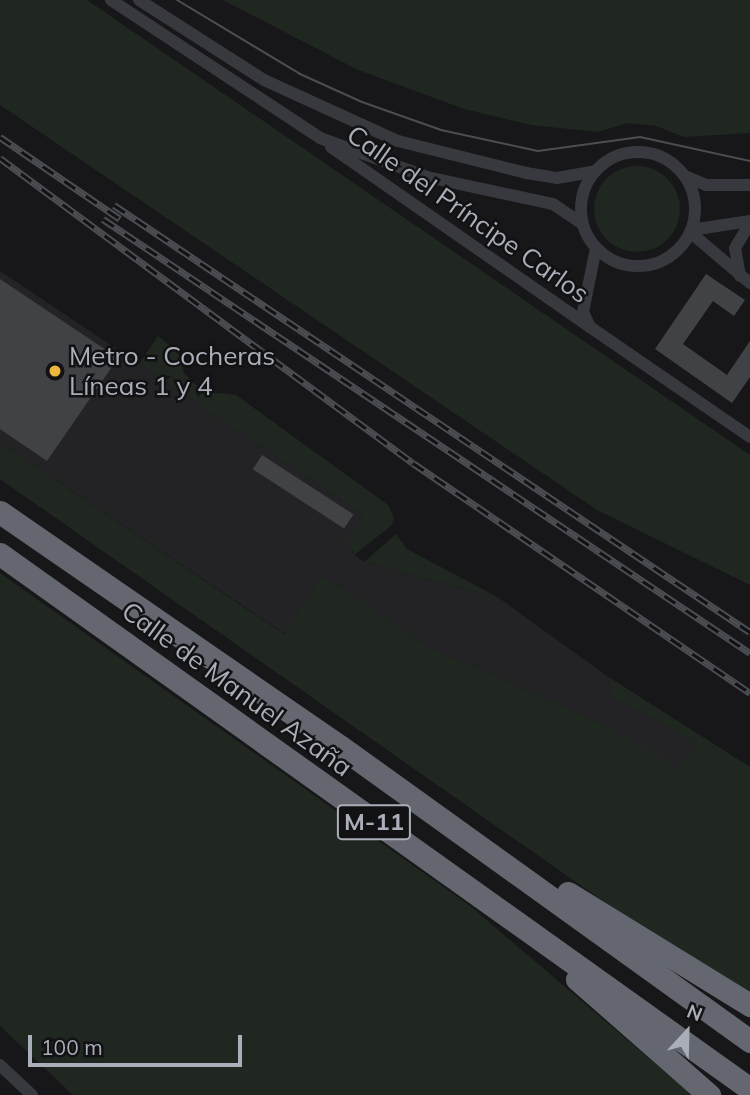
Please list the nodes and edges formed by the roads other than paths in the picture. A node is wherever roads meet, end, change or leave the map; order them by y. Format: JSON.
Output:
{"nodes":[{"id":1,"x":111,"y":0,"type":"edge"},
{"id":2,"x":139,"y":0,"type":"edge"},
{"id":3,"x":320,"y":138,"type":"junction"},
{"id":4,"x":595,"y":171,"type":"junction"},
{"id":5,"x":685,"y":176,"type":"junction"},
{"id":6,"x":750,"y":185,"type":"edge"},
{"id":7,"x":750,"y":222,"type":"edge"},
{"id":8,"x":583,"y":224,"type":"junction"},
{"id":9,"x":690,"y":231,"type":"junction"},
{"id":10,"x":596,"y":248,"type":"junction"},
{"id":11,"x":745,"y":280,"type":"edge"},
{"id":12,"x":590,"y":327,"type":"junction"},
{"id":13,"x":750,"y":437,"type":"edge"},
{"id":14,"x":0,"y":512,"type":"edge"},
{"id":15,"x":0,"y":554,"type":"edge"},
{"id":16,"x":341,"y":747,"type":"junction"},
{"id":17,"x":541,"y":941,"type":"junction"},
{"id":18,"x":750,"y":1005,"type":"edge"},
{"id":19,"x":750,"y":1041,"type":"edge"},
{"id":20,"x":0,"y":1065,"type":"edge"},
{"id":21,"x":750,"y":1089,"type":"edge"},
{"id":22,"x":32,"y":1095,"type":"edge"},
{"id":23,"x":709,"y":1095,"type":"edge"}],
"edges":[{"from":1,"to":3,"type":"street","name":"Calle del Príncipe Carlos"},
{"from":2,"to":4,"type":"street","name":"Calle del Príncipe Carlos"},
{"from":3,"to":8,"type":"street","name":"Calle del Príncipe Carlos"},
{"from":3,"to":12,"type":"street","name":"Calle del Príncipe Carlos"},
{"from":4,"to":5,"type":"street"},
{"from":4,"to":8,"type":"street"},
{"from":5,"to":6,"type":"street"},
{"from":5,"to":9,"type":"street"},
{"from":7,"to":9,"type":"street"},
{"from":7,"to":11,"type":"street"},
{"from":8,"to":10,"type":"street"},
{"from":9,"to":10,"type":"street"},
{"from":9,"to":11,"type":"street"},
{"from":10,"to":12,"type":"street"},
{"from":12,"to":13,"type":"street","name":"Calle del Príncipe Carlos"},
{"from":14,"to":16,"type":"highway","name":"Calle de Manuel Azaña","number":"M-11"},
{"from":15,"to":17,"type":"highway","name":"Calle de Manuel Azaña","number":"M-11"},
{"from":16,"to":18,"type":"highway"},
{"from":16,"to":19,"type":"highway","name":"Calle de Manuel Azaña","number":"M-11"},
{"from":17,"to":21,"type":"highway","name":"Calle de Manuel Azaña","number":"M-11"},
{"from":17,"to":23,"type":"highway"},
{"from":20,"to":22,"type":"street"}]}
